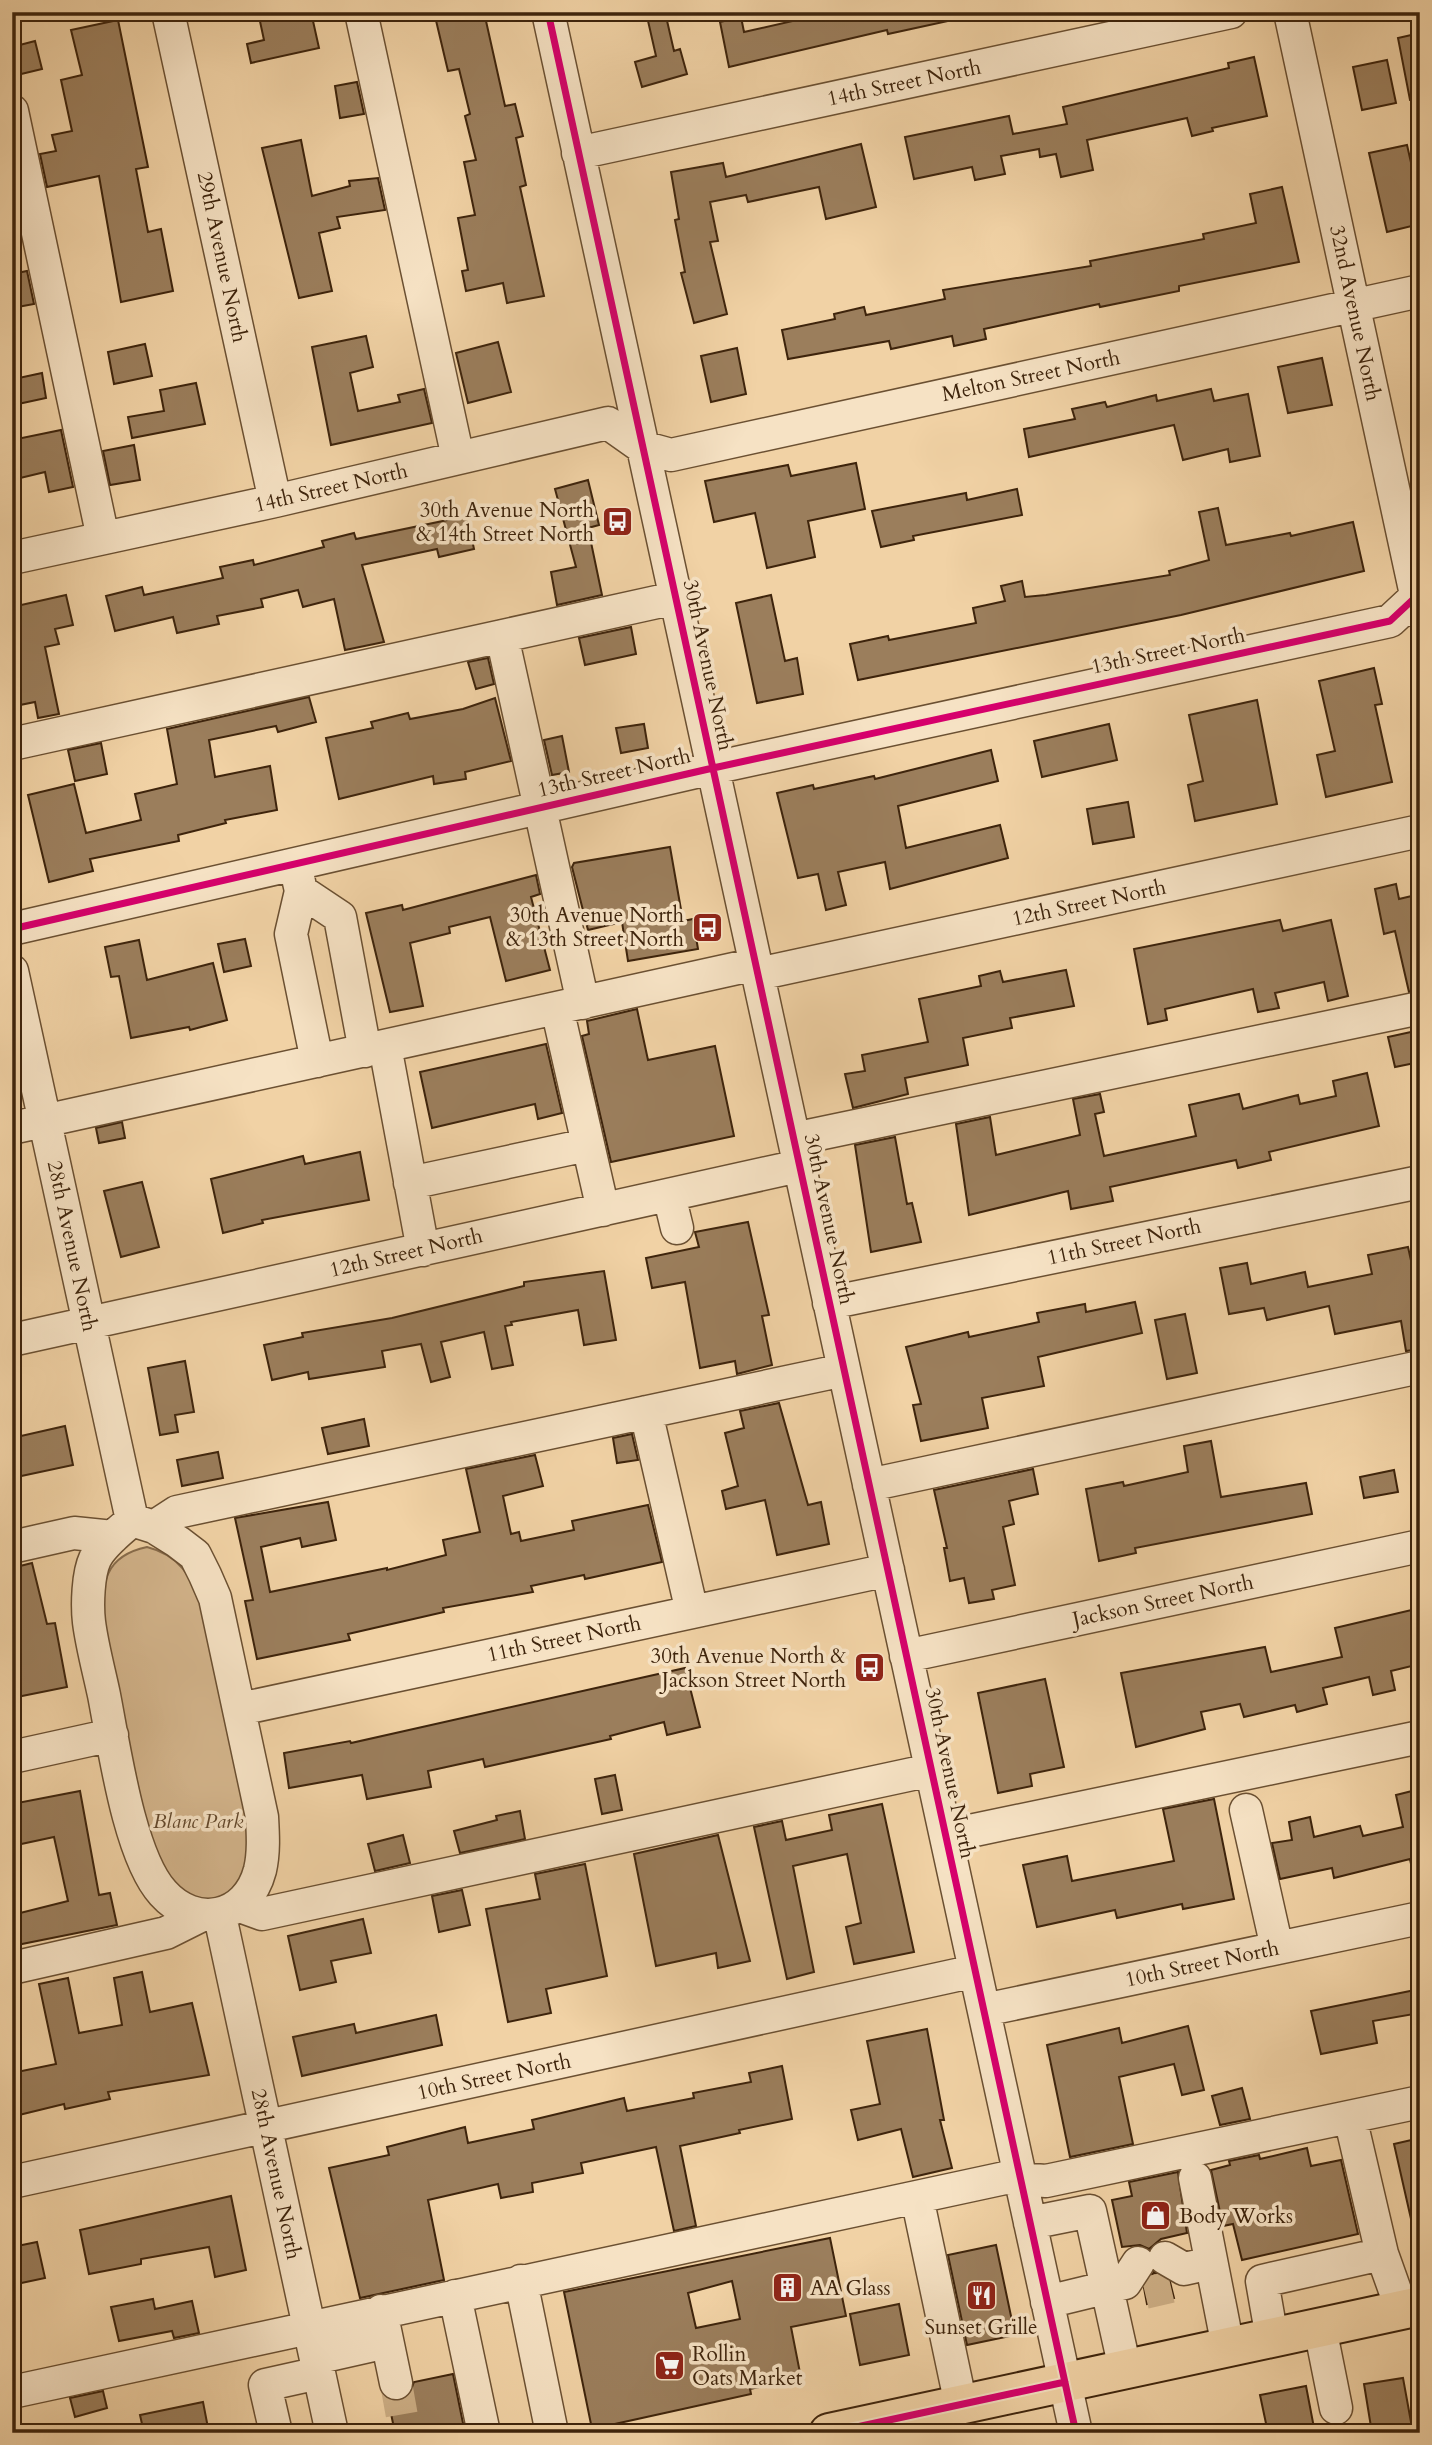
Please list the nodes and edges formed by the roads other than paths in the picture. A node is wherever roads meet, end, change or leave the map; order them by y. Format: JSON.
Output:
{"nodes":[{"id":1,"x":168,"y":12,"type":"edge"},
{"id":2,"x":361,"y":12,"type":"edge"},
{"id":3,"x":548,"y":12,"type":"edge"},
{"id":4,"x":1231,"y":12,"type":"edge"},
{"id":5,"x":1290,"y":12,"type":"edge"},
{"id":6,"x":12,"y":111,"type":"edge"},
{"id":7,"x":578,"y":153,"type":"junction"},
{"id":8,"x":1420,"y":291,"type":"edge"},
{"id":9,"x":1354,"y":305,"type":"junction"},
{"id":10,"x":642,"y":447,"type":"junction"},
{"id":11,"x":458,"y":458,"type":"junction"},
{"id":12,"x":275,"y":501,"type":"junction"},
{"id":13,"x":103,"y":538,"type":"junction"},
{"id":14,"x":12,"y":558,"type":"edge"},
{"id":15,"x":675,"y":598,"type":"junction"},
{"id":16,"x":1418,"y":600,"type":"edge"},
{"id":17,"x":502,"y":636,"type":"junction"},
{"id":18,"x":12,"y":744,"type":"edge"},
{"id":19,"x":713,"y":768,"type":"junction"},
{"id":20,"x":539,"y":808,"type":"junction"},
{"id":21,"x":1420,"y":831,"type":"edge"},
{"id":22,"x":298,"y":877,"type":"junction"},
{"id":23,"x":341,"y":923,"type":"junction"},
{"id":24,"x":12,"y":929,"type":"edge"},
{"id":25,"x":291,"y":934,"type":"junction"},
{"id":26,"x":757,"y":969,"type":"junction"},
{"id":27,"x":12,"y":971,"type":"edge"},
{"id":28,"x":570,"y":1006,"type":"junction"},
{"id":29,"x":1420,"y":1008,"type":"edge"},
{"id":30,"x":375,"y":1048,"type":"junction"},
{"id":31,"x":317,"y":1061,"type":"junction"},
{"id":32,"x":45,"y":1121,"type":"junction"},
{"id":33,"x":12,"y":1128,"type":"edge"},
{"id":34,"x":587,"y":1145,"type":"junction"},
{"id":35,"x":796,"y":1153,"type":"junction"},
{"id":36,"x":1420,"y":1181,"type":"edge"},
{"id":37,"x":410,"y":1183,"type":"junction"},
{"id":38,"x":669,"y":1195,"type":"junction"},
{"id":39,"x":603,"y":1210,"type":"junction"},
{"id":40,"x":677,"y":1228,"type":"dead end"},
{"id":41,"x":423,"y":1250,"type":"junction"},
{"id":42,"x":829,"y":1303,"type":"junction"},
{"id":43,"x":89,"y":1324,"type":"junction"},
{"id":44,"x":12,"y":1340,"type":"edge"},
{"id":45,"x":1420,"y":1367,"type":"edge"},
{"id":46,"x":844,"y":1370,"type":"junction"},
{"id":47,"x":646,"y":1412,"type":"junction"},
{"id":48,"x":869,"y":1485,"type":"junction"},
{"id":49,"x":133,"y":1528,"type":"junction"},
{"id":50,"x":1420,"y":1546,"type":"edge"},
{"id":51,"x":12,"y":1547,"type":"edge"},
{"id":52,"x":887,"y":1570,"type":"junction"},
{"id":53,"x":692,"y":1612,"type":"junction"},
{"id":54,"x":906,"y":1657,"type":"junction"},
{"id":55,"x":240,"y":1709,"type":"junction"},
{"id":56,"x":112,"y":1735,"type":"junction"},
{"id":57,"x":1420,"y":1737,"type":"edge"},
{"id":58,"x":12,"y":1757,"type":"edge"},
{"id":59,"x":931,"y":1770,"type":"junction"},
{"id":60,"x":1246,"y":1810,"type":"dead end"},
{"id":61,"x":946,"y":1836,"type":"junction"},
{"id":62,"x":220,"y":1913,"type":"junction"},
{"id":63,"x":1420,"y":1918,"type":"edge"},
{"id":64,"x":1277,"y":1948,"type":"junction"},
{"id":65,"x":12,"y":1968,"type":"edge"},
{"id":66,"x":975,"y":1971,"type":"junction"},
{"id":67,"x":984,"y":2010,"type":"junction"},
{"id":68,"x":1420,"y":2102,"type":"edge"},
{"id":69,"x":1350,"y":2117,"type":"junction"},
{"id":70,"x":266,"y":2126,"type":"junction"},
{"id":71,"x":1195,"y":2178,"type":"dead end"},
{"id":72,"x":1021,"y":2180,"type":"junction"},
{"id":73,"x":12,"y":2182,"type":"edge"},
{"id":74,"x":917,"y":2197,"type":"junction"},
{"id":75,"x":1030,"y":2223,"type":"junction"},
{"id":76,"x":1382,"y":2254,"type":"junction"},
{"id":77,"x":1156,"y":2276,"type":"junction"},
{"id":78,"x":521,"y":2281,"type":"junction"},
{"id":79,"x":454,"y":2296,"type":"junction"},
{"id":80,"x":1047,"y":2302,"type":"junction"},
{"id":81,"x":1411,"y":2308,"type":"edge"},
{"id":82,"x":381,"y":2311,"type":"junction"},
{"id":83,"x":309,"y":2327,"type":"junction"},
{"id":84,"x":1320,"y":2328,"type":"junction"},
{"id":85,"x":1272,"y":2338,"type":"junction"},
{"id":86,"x":387,"y":2342,"type":"junction"},
{"id":87,"x":1228,"y":2347,"type":"junction"},
{"id":88,"x":318,"y":2365,"type":"junction"},
{"id":89,"x":1125,"y":2370,"type":"junction"},
{"id":90,"x":1065,"y":2382,"type":"junction"},
{"id":91,"x":396,"y":2383,"type":"tunnel mouth"},
{"id":92,"x":12,"y":2392,"type":"edge"},
{"id":93,"x":961,"y":2405,"type":"junction"},
{"id":94,"x":1336,"y":2409,"type":"dead end"},
{"id":95,"x":276,"y":2433,"type":"edge"},
{"id":96,"x":332,"y":2433,"type":"edge"},
{"id":97,"x":484,"y":2433,"type":"edge"},
{"id":98,"x":552,"y":2433,"type":"edge"},
{"id":99,"x":829,"y":2433,"type":"edge"},
{"id":100,"x":1076,"y":2433,"type":"edge"}],
"edges":[{"from":1,"to":12,"type":"street","name":"29th Avenue North"},
{"from":2,"to":11,"type":"street"},
{"from":3,"to":7,"type":"street","name":"30th Avenue North"},
{"from":4,"to":7,"type":"street","name":"14th Street North"},
{"from":5,"to":9,"type":"street","name":"32nd Avenue North"},
{"from":6,"to":13,"type":"street"},
{"from":7,"to":10,"type":"street","name":"30th Avenue North"},
{"from":8,"to":9,"type":"street","name":"Melton Street North"},
{"from":9,"to":10,"type":"street","name":"Melton Street North"},
{"from":9,"to":16,"type":"street","name":"32nd Avenue North"},
{"from":10,"to":11,"type":"street","name":"14th Street North"},
{"from":10,"to":15,"type":"street","name":"30th Avenue North"},
{"from":11,"to":12,"type":"street","name":"14th Street North"},
{"from":12,"to":13,"type":"street","name":"14th Street North"},
{"from":13,"to":14,"type":"street","name":"14th Street North"},
{"from":15,"to":17,"type":"street"},
{"from":15,"to":19,"type":"street","name":"30th Avenue North"},
{"from":16,"to":19,"type":"street","name":"13th Street North"},
{"from":17,"to":18,"type":"street"},
{"from":17,"to":20,"type":"street"},
{"from":19,"to":20,"type":"street","name":"13th Street North"},
{"from":19,"to":26,"type":"street","name":"30th Avenue North"},
{"from":20,"to":22,"type":"street","name":"13th Street North"},
{"from":20,"to":28,"type":"street"},
{"from":21,"to":26,"type":"street","name":"12th Street North"},
{"from":22,"to":23,"type":"street"},
{"from":22,"to":24,"type":"street","name":"13th Street North"},
{"from":22,"to":25,"type":"street"},
{"from":23,"to":25,"type":"street"},
{"from":23,"to":30,"type":"street"},
{"from":25,"to":31,"type":"street"},
{"from":26,"to":28,"type":"street","name":"12th Street North"},
{"from":26,"to":35,"type":"street","name":"30th Avenue North"},
{"from":27,"to":32,"type":"street","name":"28th Avenue North"},
{"from":28,"to":30,"type":"street","name":"12th Street North"},
{"from":28,"to":34,"type":"street"},
{"from":29,"to":35,"type":"street","name":"12th Street North"},
{"from":30,"to":31,"type":"street","name":"12th Street North"},
{"from":30,"to":37,"type":"street"},
{"from":31,"to":32,"type":"street","name":"12th Street North"},
{"from":32,"to":33,"type":"street","name":"12th Street North"},
{"from":32,"to":43,"type":"street","name":"28th Avenue North"},
{"from":34,"to":37,"type":"street"},
{"from":34,"to":39,"type":"street"},
{"from":35,"to":38,"type":"street","name":"12th Street North"},
{"from":35,"to":42,"type":"street","name":"30th Avenue North"},
{"from":36,"to":42,"type":"street","name":"11th Street North"},
{"from":37,"to":41,"type":"street"},
{"from":38,"to":39,"type":"street","name":"12th Street North"},
{"from":38,"to":40,"type":"street"},
{"from":39,"to":41,"type":"street","name":"12th Street North"},
{"from":41,"to":43,"type":"street","name":"12th Street North"},
{"from":42,"to":46,"type":"street","name":"30th Avenue North"},
{"from":43,"to":44,"type":"street","name":"12th Street North"},
{"from":43,"to":49,"type":"street","name":"28th Avenue North"},
{"from":45,"to":48,"type":"street"},
{"from":46,"to":47,"type":"street"},
{"from":46,"to":48,"type":"street","name":"30th Avenue North"},
{"from":47,"to":49,"type":"street"},
{"from":47,"to":53,"type":"street"},
{"from":48,"to":52,"type":"street","name":"30th Avenue North"},
{"from":49,"to":51,"type":"street"},
{"from":49,"to":55,"type":"street"},
{"from":49,"to":56,"type":"street"},
{"from":50,"to":54,"type":"street","name":"Jackson Street North"},
{"from":52,"to":53,"type":"street","name":"11th Street North"},
{"from":52,"to":54,"type":"street","name":"30th Avenue North"},
{"from":53,"to":55,"type":"street","name":"11th Street North"},
{"from":54,"to":59,"type":"street","name":"30th Avenue North"},
{"from":55,"to":62,"type":"street"},
{"from":56,"to":58,"type":"street"},
{"from":56,"to":62,"type":"street"},
{"from":57,"to":61,"type":"street"},
{"from":59,"to":61,"type":"street","name":"30th Avenue North"},
{"from":59,"to":62,"type":"street"},
{"from":60,"to":64,"type":"street"},
{"from":61,"to":66,"type":"street","name":"30th Avenue North"},
{"from":62,"to":65,"type":"street"},
{"from":62,"to":70,"type":"street","name":"28th Avenue North"},
{"from":63,"to":64,"type":"street","name":"10th Street North"},
{"from":64,"to":67,"type":"street","name":"10th Street North"},
{"from":66,"to":67,"type":"street","name":"30th Avenue North"},
{"from":66,"to":70,"type":"street","name":"10th Street North"},
{"from":67,"to":72,"type":"street","name":"30th Avenue North"},
{"from":68,"to":69,"type":"street"},
{"from":69,"to":72,"type":"street"},
{"from":69,"to":76,"type":"street"},
{"from":70,"to":73,"type":"street","name":"10th Street North"},
{"from":70,"to":83,"type":"street","name":"28th Avenue North"},
{"from":71,"to":77,"type":"street"},
{"from":72,"to":74,"type":"street"},
{"from":72,"to":75,"type":"street","name":"30th Avenue North"},
{"from":74,"to":78,"type":"street"},
{"from":74,"to":93,"type":"street"},
{"from":75,"to":77,"type":"street"},
{"from":75,"to":80,"type":"street","name":"30th Avenue North"},
{"from":76,"to":81,"type":"street"},
{"from":76,"to":85,"type":"street"},
{"from":77,"to":80,"type":"street"},
{"from":77,"to":87,"type":"street"},
{"from":77,"to":89,"type":"street"},
{"from":78,"to":79,"type":"street"},
{"from":78,"to":98,"type":"street"},
{"from":79,"to":82,"type":"street"},
{"from":79,"to":97,"type":"street"},
{"from":80,"to":90,"type":"street","name":"30th Avenue North"},
{"from":81,"to":84,"type":"main road"},
{"from":82,"to":83,"type":"street"},
{"from":82,"to":86,"type":"street"},
{"from":83,"to":88,"type":"street","name":"28th Avenue North"},
{"from":83,"to":92,"type":"street"},
{"from":84,"to":85,"type":"main road"},
{"from":84,"to":94,"type":"street"},
{"from":85,"to":87,"type":"main road"},
{"from":86,"to":88,"type":"street"},
{"from":86,"to":91,"type":"street"},
{"from":87,"to":89,"type":"main road"},
{"from":88,"to":95,"type":"street"},
{"from":88,"to":96,"type":"street","name":"28th Avenue North"},
{"from":89,"to":90,"type":"main road"},
{"from":90,"to":93,"type":"main road"},
{"from":90,"to":100,"type":"street","name":"30th Avenue North"},
{"from":93,"to":99,"type":"main road"}]}
